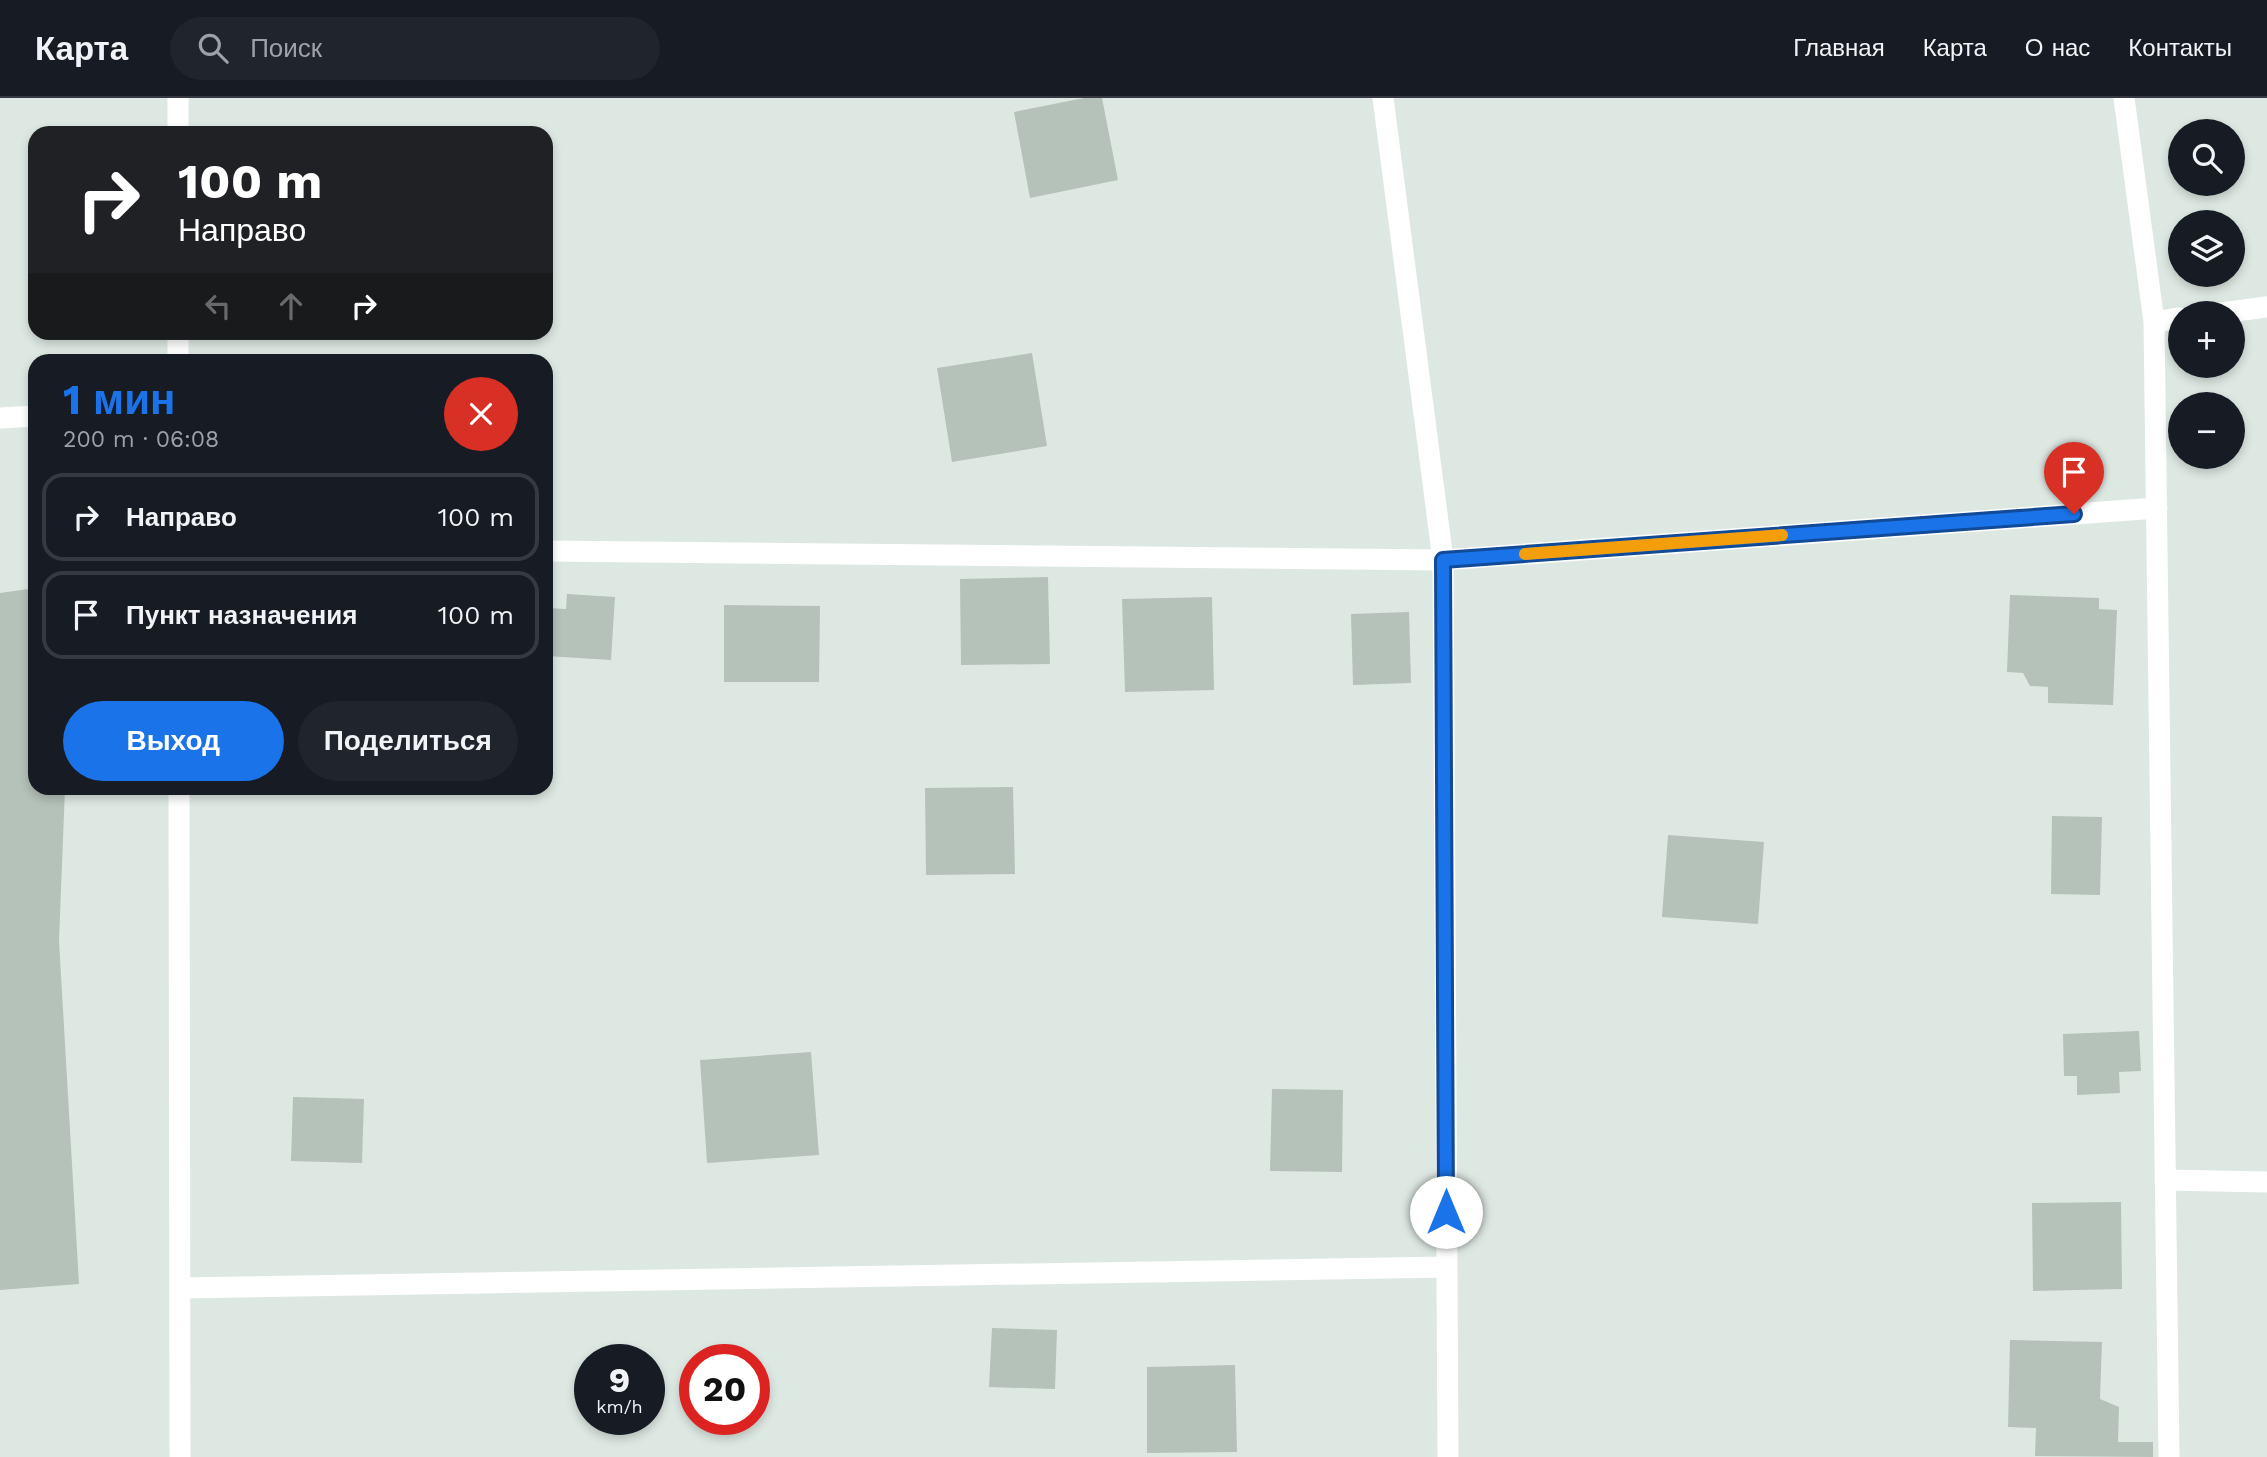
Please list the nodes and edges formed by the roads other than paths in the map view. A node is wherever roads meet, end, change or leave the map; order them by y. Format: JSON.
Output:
{"nodes":[{"id":1,"x":178,"y":98,"type":"edge"},
{"id":2,"x":1383,"y":98,"type":"edge"},
{"id":3,"x":2124,"y":98,"type":"edge"},
{"id":4,"x":178,"y":126,"type":"edge"},
{"id":5,"x":2267,"y":307,"type":"edge"},
{"id":6,"x":2245,"y":310,"type":"edge"},
{"id":7,"x":2168,"y":320,"type":"edge"},
{"id":8,"x":2154,"y":322,"type":"junction"},
{"id":9,"x":28,"y":416,"type":"edge"},
{"id":10,"x":0,"y":418,"type":"edge"},
{"id":11,"x":2157,"y":508,"type":"junction"},
{"id":12,"x":553,"y":551,"type":"edge"},
{"id":13,"x":1443,"y":560,"type":"junction"},
{"id":14,"x":179,"y":795,"type":"edge"},
{"id":15,"x":2165,"y":1180,"type":"junction"},
{"id":16,"x":2267,"y":1182,"type":"edge"},
{"id":17,"x":1446,"y":1267,"type":"junction"},
{"id":18,"x":180,"y":1288,"type":"junction"},
{"id":19,"x":180,"y":1457,"type":"edge"},
{"id":20,"x":1448,"y":1457,"type":"edge"},
{"id":21,"x":2169,"y":1457,"type":"edge"}],
"edges":[{"from":1,"to":4,"type":"street"},
{"from":2,"to":13,"type":"street"},
{"from":3,"to":8,"type":"street"},
{"from":5,"to":6,"type":"street"},
{"from":7,"to":8,"type":"street"},
{"from":8,"to":11,"type":"street"},
{"from":9,"to":10,"type":"street"},
{"from":11,"to":13,"type":"street"},
{"from":11,"to":15,"type":"street"},
{"from":12,"to":13,"type":"street"},
{"from":13,"to":17,"type":"street"},
{"from":14,"to":18,"type":"street"},
{"from":15,"to":16,"type":"street"},
{"from":15,"to":21,"type":"street"},
{"from":17,"to":18,"type":"street"},
{"from":17,"to":20,"type":"street"},
{"from":18,"to":19,"type":"street"}]}
